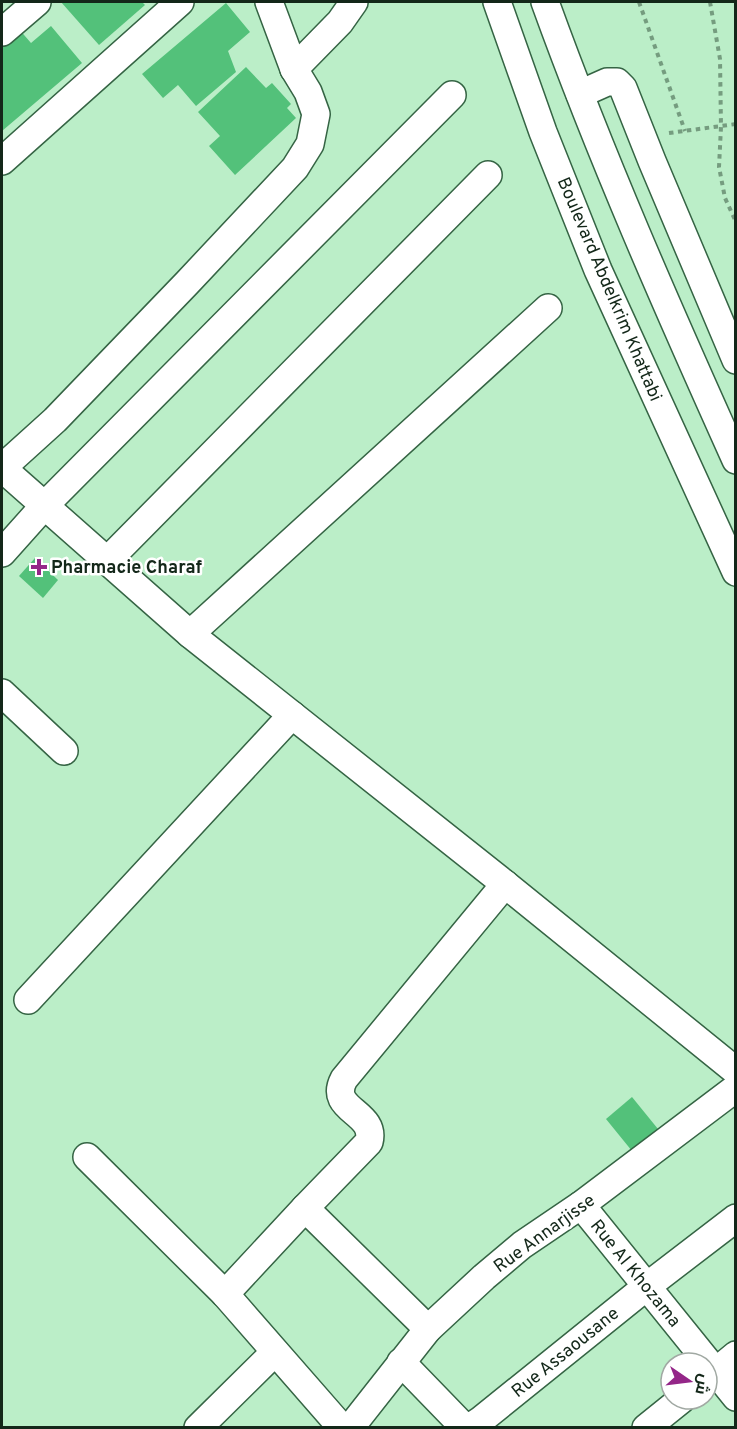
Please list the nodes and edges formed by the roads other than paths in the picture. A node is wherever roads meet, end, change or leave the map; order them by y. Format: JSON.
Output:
{"nodes":[{"id":1,"x":37,"y":2,"type":"edge"},
{"id":2,"x":180,"y":2,"type":"edge"},
{"id":3,"x":269,"y":2,"type":"edge"},
{"id":4,"x":354,"y":2,"type":"edge"},
{"id":5,"x":497,"y":2,"type":"edge"},
{"id":6,"x":545,"y":2,"type":"edge"},
{"id":7,"x":2,"y":32,"type":"edge"},
{"id":8,"x":294,"y":69,"type":"junction"},
{"id":9,"x":580,"y":94,"type":"junction"},
{"id":10,"x":452,"y":95,"type":"dead end"},
{"id":11,"x":2,"y":161,"type":"edge"},
{"id":12,"x":488,"y":175,"type":"dead end"},
{"id":13,"x":548,"y":308,"type":"dead end"},
{"id":14,"x":735,"y":360,"type":"edge"},
{"id":15,"x":735,"y":460,"type":"edge"},
{"id":16,"x":2,"y":468,"type":"edge"},
{"id":17,"x":44,"y":506,"type":"junction"},
{"id":18,"x":2,"y":553,"type":"edge"},
{"id":19,"x":107,"y":561,"type":"junction"},
{"id":20,"x":735,"y":572,"type":"edge"},
{"id":21,"x":190,"y":634,"type":"junction"},
{"id":22,"x":2,"y":693,"type":"edge"},
{"id":23,"x":292,"y":715,"type":"junction"},
{"id":24,"x":64,"y":751,"type":"dead end"},
{"id":25,"x":505,"y":884,"type":"junction"},
{"id":26,"x":28,"y":1000,"type":"dead end"},
{"id":27,"x":735,"y":1071,"type":"edge"},
{"id":28,"x":735,"y":1088,"type":"edge"},
{"id":29,"x":87,"y":1157,"type":"dead end"},
{"id":30,"x":581,"y":1205,"type":"junction"},
{"id":31,"x":305,"y":1208,"type":"junction"},
{"id":32,"x":735,"y":1218,"type":"edge"},
{"id":33,"x":646,"y":1287,"type":"junction"},
{"id":34,"x":225,"y":1294,"type":"junction"},
{"id":35,"x":428,"y":1329,"type":"junction"},
{"id":36,"x":275,"y":1352,"type":"junction"},
{"id":37,"x":401,"y":1362,"type":"junction"},
{"id":38,"x":720,"y":1368,"type":"edge"},
{"id":39,"x":735,"y":1397,"type":"edge"},
{"id":40,"x":667,"y":1411,"type":"edge"},
{"id":41,"x":198,"y":1428,"type":"edge"},
{"id":42,"x":342,"y":1428,"type":"edge"},
{"id":43,"x":350,"y":1428,"type":"edge"},
{"id":44,"x":646,"y":1428,"type":"edge"}],
"edges":[{"from":1,"to":7,"type":"street"},
{"from":2,"to":11,"type":"street"},
{"from":3,"to":8,"type":"street"},
{"from":4,"to":8,"type":"street"},
{"from":5,"to":20,"type":"street","name":"Boulevard Abdelkrim Khattabi"},
{"from":6,"to":9,"type":"street"},
{"from":8,"to":16,"type":"street"},
{"from":9,"to":14,"type":"street"},
{"from":9,"to":15,"type":"street"},
{"from":10,"to":17,"type":"street"},
{"from":12,"to":19,"type":"street"},
{"from":13,"to":21,"type":"street"},
{"from":16,"to":17,"type":"street"},
{"from":17,"to":18,"type":"street"},
{"from":17,"to":19,"type":"street"},
{"from":19,"to":21,"type":"street"},
{"from":21,"to":23,"type":"street"},
{"from":22,"to":24,"type":"street"},
{"from":23,"to":25,"type":"street"},
{"from":23,"to":26,"type":"street"},
{"from":25,"to":27,"type":"street"},
{"from":25,"to":31,"type":"street"},
{"from":28,"to":30,"type":"street","name":"Rue Annarjisse"},
{"from":29,"to":34,"type":"street"},
{"from":30,"to":33,"type":"street","name":"Rue Al Khozama"},
{"from":30,"to":35,"type":"street","name":"Rue Annarjisse"},
{"from":31,"to":34,"type":"street"},
{"from":31,"to":35,"type":"street"},
{"from":32,"to":33,"type":"street","name":"Rue Assaousane"},
{"from":33,"to":37,"type":"street","name":"Rue Assaousane"},
{"from":33,"to":38,"type":"street","name":"Rue Al Khozama"},
{"from":34,"to":36,"type":"street"},
{"from":35,"to":37,"type":"street","name":"Rue Annarjisse"},
{"from":36,"to":41,"type":"street"},
{"from":36,"to":42,"type":"street"},
{"from":37,"to":43,"type":"street","name":"Rue Annarjisse"},
{"from":38,"to":39,"type":"street","name":"Rue Al Khozama"},
{"from":40,"to":44,"type":"street"}]}
